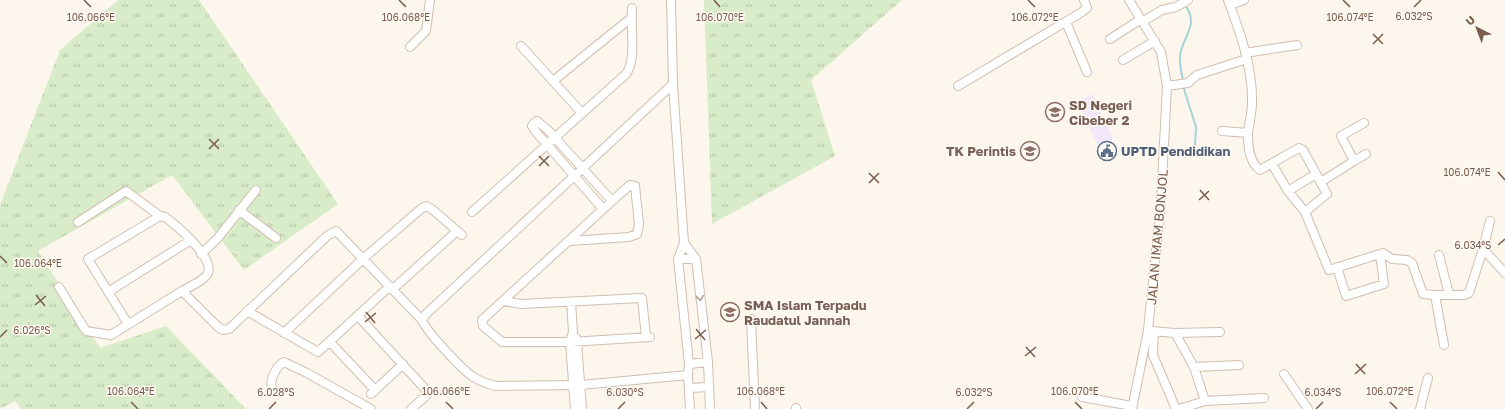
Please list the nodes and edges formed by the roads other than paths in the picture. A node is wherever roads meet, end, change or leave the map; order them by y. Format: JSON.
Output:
{"nodes":[{"id":1,"x":430,"y":0,"type":"edge"},
{"id":2,"x":671,"y":0,"type":"edge"},
{"id":3,"x":1084,"y":0,"type":"edge"},
{"id":4,"x":1129,"y":0,"type":"edge"},
{"id":5,"x":1188,"y":0,"type":"edge"},
{"id":6,"x":1244,"y":0,"type":"edge"},
{"id":7,"x":1229,"y":3,"type":"edge"},
{"id":8,"x":632,"y":8,"type":"dead end"},
{"id":9,"x":631,"y":18,"type":"junction"},
{"id":10,"x":1141,"y":20,"type":"junction"},
{"id":11,"x":1066,"y":22,"type":"junction"},
{"id":12,"x":1110,"y":39,"type":"dead end"},
{"id":13,"x":1155,"y":41,"type":"junction"},
{"id":14,"x":1297,"y":45,"type":"dead end"},
{"id":15,"x":521,"y":46,"type":"dead end"},
{"id":16,"x":410,"y":47,"type":"dead end"},
{"id":17,"x":1246,"y":56,"type":"junction"},
{"id":18,"x":1123,"y":60,"type":"dead end"},
{"id":19,"x":1087,"y":72,"type":"dead end"},
{"id":20,"x":553,"y":81,"type":"junction"},
{"id":21,"x":673,"y":84,"type":"junction"},
{"id":22,"x":958,"y":86,"type":"dead end"},
{"id":23,"x":1167,"y":86,"type":"junction"},
{"id":24,"x":582,"y":113,"type":"junction"},
{"id":25,"x":1364,"y":123,"type":"dead end"},
{"id":26,"x":1222,"y":131,"type":"dead end"},
{"id":27,"x":1248,"y":133,"type":"junction"},
{"id":28,"x":554,"y":138,"type":"junction"},
{"id":29,"x":547,"y":144,"type":"junction"},
{"id":30,"x":1366,"y":154,"type":"dead end"},
{"id":31,"x":1354,"y":161,"type":"junction"},
{"id":32,"x":1272,"y":164,"type":"junction"},
{"id":33,"x":583,"y":168,"type":"junction"},
{"id":34,"x":1316,"y":174,"type":"junction"},
{"id":35,"x":574,"y":176,"type":"junction"},
{"id":36,"x":1321,"y":182,"type":"junction"},
{"id":37,"x":256,"y":190,"type":"dead end"},
{"id":38,"x":1288,"y":191,"type":"junction"},
{"id":39,"x":612,"y":201,"type":"junction"},
{"id":40,"x":603,"y":209,"type":"junction"},
{"id":41,"x":239,"y":210,"type":"junction"},
{"id":42,"x":472,"y":212,"type":"dead end"},
{"id":43,"x":1305,"y":212,"type":"junction"},
{"id":44,"x":160,"y":216,"type":"junction"},
{"id":45,"x":1490,"y":221,"type":"dead end"},
{"id":46,"x":78,"y":222,"type":"dead end"},
{"id":47,"x":276,"y":238,"type":"dead end"},
{"id":48,"x":191,"y":240,"type":"junction"},
{"id":49,"x":570,"y":241,"type":"junction"},
{"id":50,"x":684,"y":243,"type":"junction"},
{"id":51,"x":1482,"y":249,"type":"junction"},
{"id":52,"x":201,"y":254,"type":"junction"},
{"id":53,"x":1380,"y":254,"type":"junction"},
{"id":54,"x":1439,"y":255,"type":"dead end"},
{"id":55,"x":364,"y":258,"type":"junction"},
{"id":56,"x":696,"y":259,"type":"junction"},
{"id":57,"x":678,"y":260,"type":"junction"},
{"id":58,"x":1337,"y":267,"type":"junction"},
{"id":59,"x":1505,"y":273,"type":"edge"},
{"id":60,"x":58,"y":286,"type":"dead end"},
{"id":61,"x":391,"y":288,"type":"junction"},
{"id":62,"x":182,"y":291,"type":"junction"},
{"id":63,"x":108,"y":292,"type":"junction"},
{"id":64,"x":1449,"y":294,"type":"junction"},
{"id":65,"x":1435,"y":295,"type":"junction"},
{"id":66,"x":504,"y":300,"type":"junction"},
{"id":67,"x":571,"y":302,"type":"junction"},
{"id":68,"x":247,"y":310,"type":"junction"},
{"id":69,"x":358,"y":316,"type":"junction"},
{"id":70,"x":751,"y":319,"type":"dead end"},
{"id":71,"x":422,"y":320,"type":"junction"},
{"id":72,"x":128,"y":324,"type":"junction"},
{"id":73,"x":1151,"y":331,"type":"junction"},
{"id":74,"x":1175,"y":332,"type":"junction"},
{"id":75,"x":1220,"y":332,"type":"dead end"},
{"id":76,"x":284,"y":333,"type":"junction"},
{"id":77,"x":330,"y":342,"type":"junction"},
{"id":78,"x":574,"y":342,"type":"junction"},
{"id":79,"x":1444,"y":345,"type":"dead end"},
{"id":80,"x":708,"y":362,"type":"junction"},
{"id":81,"x":403,"y":364,"type":"junction"},
{"id":82,"x":689,"y":364,"type":"junction"},
{"id":83,"x":1239,"y":365,"type":"dead end"},
{"id":84,"x":1194,"y":367,"type":"junction"},
{"id":85,"x":1284,"y":374,"type":"dead end"},
{"id":86,"x":688,"y":375,"type":"junction"},
{"id":87,"x":1428,"y":378,"type":"dead end"},
{"id":88,"x":578,"y":385,"type":"junction"},
{"id":89,"x":709,"y":387,"type":"junction"},
{"id":90,"x":689,"y":388,"type":"junction"},
{"id":91,"x":276,"y":391,"type":"dead end"},
{"id":92,"x":1082,"y":397,"type":"dead end"},
{"id":93,"x":1264,"y":398,"type":"dead end"},
{"id":94,"x":1205,"y":401,"type":"junction"},
{"id":95,"x":1132,"y":407,"type":"edge"},
{"id":96,"x":371,"y":409,"type":"edge"},
{"id":97,"x":411,"y":409,"type":"edge"},
{"id":98,"x":575,"y":409,"type":"edge"},
{"id":99,"x":582,"y":409,"type":"edge"},
{"id":100,"x":690,"y":409,"type":"edge"},
{"id":101,"x":710,"y":409,"type":"edge"},
{"id":102,"x":755,"y":409,"type":"edge"},
{"id":103,"x":1177,"y":409,"type":"edge"},
{"id":104,"x":1308,"y":409,"type":"edge"},
{"id":105,"x":1420,"y":409,"type":"edge"}],
"edges":[{"from":1,"to":16,"type":"street"},
{"from":2,"to":21,"type":"street"},
{"from":3,"to":11,"type":"street"},
{"from":4,"to":10,"type":"street","name":"JALAN IMAM BONJOL"},
{"from":5,"to":10,"type":"street"},
{"from":6,"to":7,"type":"street"},
{"from":7,"to":17,"type":"street"},
{"from":8,"to":9,"type":"street"},
{"from":9,"to":20,"type":"street"},
{"from":9,"to":24,"type":"street"},
{"from":10,"to":12,"type":"street"},
{"from":10,"to":13,"type":"street","name":"JALAN IMAM BONJOL"},
{"from":11,"to":19,"type":"street"},
{"from":11,"to":22,"type":"street"},
{"from":13,"to":18,"type":"street"},
{"from":13,"to":23,"type":"street","name":"JALAN IMAM BONJOL"},
{"from":14,"to":17,"type":"street"},
{"from":15,"to":20,"type":"street"},
{"from":17,"to":23,"type":"street"},
{"from":17,"to":27,"type":"street"},
{"from":20,"to":24,"type":"street"},
{"from":21,"to":33,"type":"street"},
{"from":21,"to":50,"type":"street"},
{"from":23,"to":73,"type":"street","name":"JALAN IMAM BONJOL"},
{"from":24,"to":28,"type":"street"},
{"from":25,"to":31,"type":"street"},
{"from":26,"to":27,"type":"street"},
{"from":27,"to":32,"type":"street"},
{"from":28,"to":29,"type":"street"},
{"from":28,"to":29,"type":"street"},
{"from":28,"to":33,"type":"street"},
{"from":29,"to":35,"type":"street"},
{"from":29,"to":42,"type":"street"},
{"from":30,"to":31,"type":"street"},
{"from":31,"to":36,"type":"street"},
{"from":32,"to":34,"type":"street"},
{"from":32,"to":38,"type":"street"},
{"from":33,"to":35,"type":"street"},
{"from":33,"to":39,"type":"street"},
{"from":34,"to":36,"type":"street"},
{"from":34,"to":38,"type":"street"},
{"from":35,"to":40,"type":"street"},
{"from":35,"to":71,"type":"street"},
{"from":36,"to":43,"type":"street"},
{"from":37,"to":41,"type":"street"},
{"from":38,"to":43,"type":"street"},
{"from":39,"to":40,"type":"street"},
{"from":39,"to":49,"type":"street"},
{"from":40,"to":49,"type":"street"},
{"from":41,"to":47,"type":"street"},
{"from":41,"to":52,"type":"street"},
{"from":43,"to":58,"type":"street"},
{"from":44,"to":46,"type":"street"},
{"from":44,"to":48,"type":"street"},
{"from":44,"to":63,"type":"street"},
{"from":45,"to":51,"type":"street"},
{"from":48,"to":52,"type":"street"},
{"from":48,"to":63,"type":"street"},
{"from":49,"to":66,"type":"street"},
{"from":50,"to":56,"type":"street"},
{"from":50,"to":57,"type":"street"},
{"from":51,"to":59,"type":"street"},
{"from":51,"to":64,"type":"street"},
{"from":52,"to":62,"type":"street"},
{"from":53,"to":58,"type":"street"},
{"from":53,"to":58,"type":"street"},
{"from":53,"to":65,"type":"street"},
{"from":54,"to":64,"type":"street"},
{"from":55,"to":61,"type":"street"},
{"from":55,"to":61,"type":"street"},
{"from":55,"to":68,"type":"street"},
{"from":55,"to":76,"type":"street"},
{"from":56,"to":57,"type":"street"},
{"from":56,"to":80,"type":"street","one_way":true},
{"from":57,"to":82,"type":"street"},
{"from":60,"to":72,"type":"street"},
{"from":61,"to":69,"type":"street"},
{"from":61,"to":71,"type":"street"},
{"from":62,"to":68,"type":"street"},
{"from":62,"to":72,"type":"street"},
{"from":63,"to":72,"type":"street"},
{"from":64,"to":65,"type":"street"},
{"from":65,"to":79,"type":"street"},
{"from":66,"to":67,"type":"street"},
{"from":66,"to":78,"type":"street"},
{"from":67,"to":78,"type":"street"},
{"from":67,"to":78,"type":"street"},
{"from":68,"to":76,"type":"street"},
{"from":69,"to":77,"type":"street"},
{"from":69,"to":81,"type":"street"},
{"from":70,"to":102,"type":"street"},
{"from":71,"to":88,"type":"street"},
{"from":73,"to":74,"type":"street"},
{"from":73,"to":95,"type":"street","name":"JALAN IMAM BONJOL"},
{"from":73,"to":103,"type":"street"},
{"from":74,"to":75,"type":"street"},
{"from":74,"to":84,"type":"street"},
{"from":76,"to":77,"type":"street"},
{"from":77,"to":81,"type":"street"},
{"from":78,"to":88,"type":"street"},
{"from":80,"to":82,"type":"street"},
{"from":80,"to":89,"type":"street"},
{"from":81,"to":97,"type":"street"},
{"from":82,"to":86,"type":"street"},
{"from":83,"to":84,"type":"street"},
{"from":84,"to":94,"type":"street"},
{"from":85,"to":104,"type":"street"},
{"from":86,"to":88,"type":"street"},
{"from":86,"to":90,"type":"street"},
{"from":87,"to":105,"type":"street"},
{"from":88,"to":98,"type":"street"},
{"from":88,"to":99,"type":"street"},
{"from":89,"to":90,"type":"street"},
{"from":89,"to":101,"type":"street"},
{"from":90,"to":100,"type":"street"},
{"from":91,"to":96,"type":"street"},
{"from":92,"to":95,"type":"street"},
{"from":93,"to":94,"type":"street"},
{"from":94,"to":103,"type":"street"}]}
